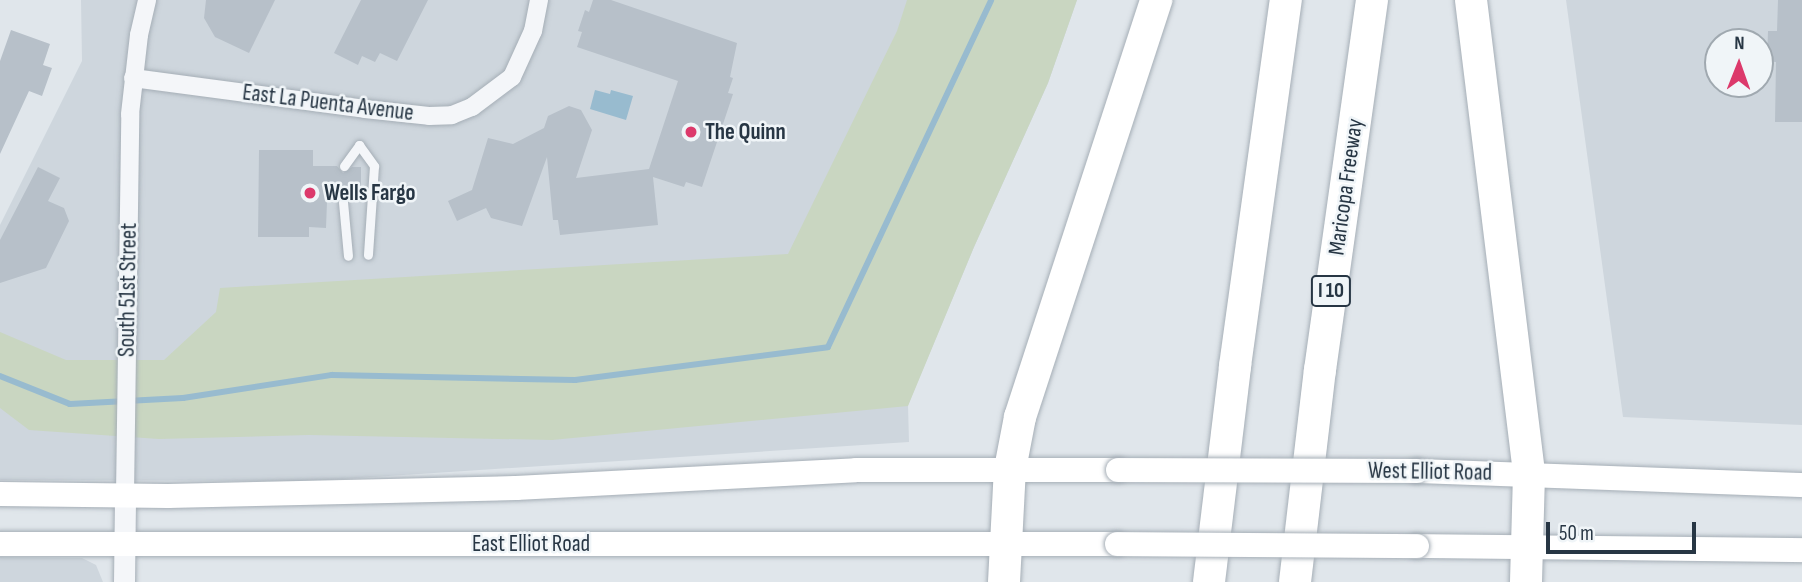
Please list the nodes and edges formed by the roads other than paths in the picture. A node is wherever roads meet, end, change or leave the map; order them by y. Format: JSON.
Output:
{"nodes":[{"id":1,"x":147,"y":0,"type":"edge"},
{"id":2,"x":539,"y":0,"type":"edge"},
{"id":3,"x":1156,"y":0,"type":"edge"},
{"id":4,"x":1286,"y":0,"type":"edge"},
{"id":5,"x":1372,"y":0,"type":"edge"},
{"id":6,"x":1471,"y":0,"type":"edge"},
{"id":7,"x":133,"y":78,"type":"junction"},
{"id":8,"x":344,"y":166,"type":"dead end"},
{"id":9,"x":343,"y":202,"type":"dead end"},
{"id":10,"x":368,"y":255,"type":"dead end"},
{"id":11,"x":348,"y":256,"type":"dead end"},
{"id":12,"x":1010,"y":469,"type":"junction"},
{"id":13,"x":1529,"y":474,"type":"junction"},
{"id":14,"x":1802,"y":485,"type":"edge"},
{"id":15,"x":0,"y":494,"type":"edge"},
{"id":16,"x":125,"y":495,"type":"junction"},
{"id":17,"x":1004,"y":542,"type":"junction"},
{"id":18,"x":0,"y":544,"type":"edge"},
{"id":19,"x":125,"y":544,"type":"junction"},
{"id":20,"x":1529,"y":548,"type":"junction"},
{"id":21,"x":1802,"y":550,"type":"edge"},
{"id":22,"x":124,"y":582,"type":"edge"},
{"id":23,"x":1004,"y":582,"type":"edge"},
{"id":24,"x":1209,"y":582,"type":"edge"},
{"id":25,"x":1294,"y":582,"type":"edge"},
{"id":26,"x":1526,"y":582,"type":"edge"}],
"edges":[{"from":1,"to":7,"type":"street","name":"South 51st Street"},
{"from":2,"to":7,"type":"street","name":"East La Puenta Avenue"},
{"from":3,"to":12,"type":"highway"},
{"from":4,"to":24,"type":"highway"},
{"from":5,"to":25,"type":"highway","name":"Maricopa Freeway","number":"I 10"},
{"from":6,"to":13,"type":"highway"},
{"from":7,"to":16,"type":"street","name":"South 51st Street"},
{"from":8,"to":10,"type":"lane"},
{"from":9,"to":11,"type":"lane"},
{"from":12,"to":13,"type":"main road","name":"West Elliot Road","bridge":true},
{"from":12,"to":16,"type":"main road"},
{"from":12,"to":17,"type":"highway"},
{"from":13,"to":14,"type":"main road","name":"West Elliot Road"},
{"from":13,"to":20,"type":"highway"},
{"from":15,"to":16,"type":"main road"},
{"from":16,"to":19,"type":"street","name":"South 51st Street"},
{"from":17,"to":19,"type":"main road","name":"East Elliot Road"},
{"from":17,"to":20,"type":"main road","name":"East Elliot Road","bridge":true},
{"from":17,"to":23,"type":"highway"},
{"from":18,"to":19,"type":"main road","name":"East Elliot Road"},
{"from":19,"to":22,"type":"street","name":"South 51st Street"},
{"from":20,"to":21,"type":"main road"},
{"from":20,"to":26,"type":"highway"}]}
